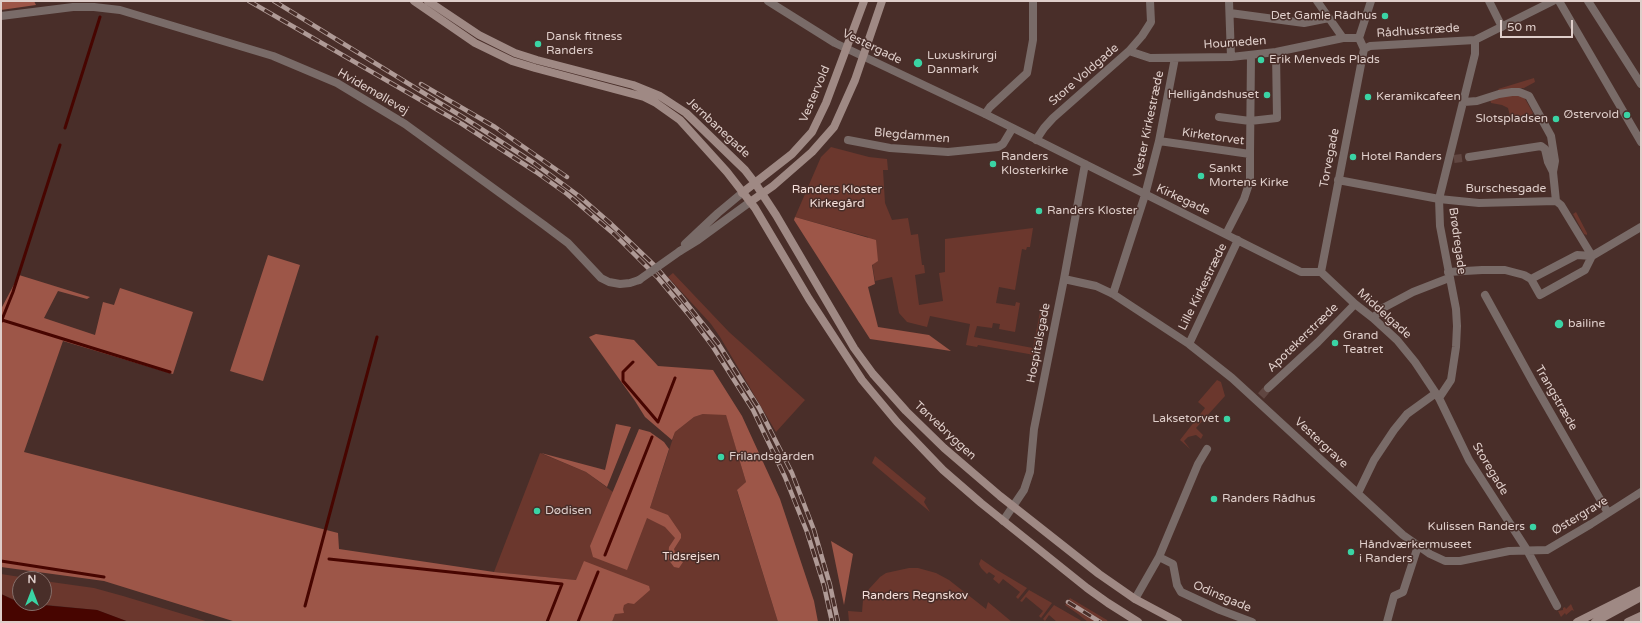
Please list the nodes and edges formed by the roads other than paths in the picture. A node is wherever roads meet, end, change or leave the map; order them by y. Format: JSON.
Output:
{"nodes":[{"id":1,"x":414,"y":1,"type":"edge"},
{"id":2,"x":428,"y":1,"type":"edge"},
{"id":3,"x":768,"y":1,"type":"edge"},
{"id":4,"x":864,"y":1,"type":"edge"},
{"id":5,"x":882,"y":1,"type":"edge"},
{"id":6,"x":1033,"y":1,"type":"edge"},
{"id":7,"x":1150,"y":1,"type":"edge"},
{"id":8,"x":1229,"y":1,"type":"edge"},
{"id":9,"x":1317,"y":1,"type":"edge"},
{"id":10,"x":1371,"y":1,"type":"edge"},
{"id":11,"x":1489,"y":1,"type":"edge"},
{"id":12,"x":1553,"y":1,"type":"edge"},
{"id":13,"x":1559,"y":1,"type":"edge"},
{"id":14,"x":1588,"y":1,"type":"edge"},
{"id":15,"x":1230,"y":13,"type":"junction"},
{"id":16,"x":1,"y":16,"type":"edge"},
{"id":17,"x":1329,"y":18,"type":"junction"},
{"id":18,"x":1502,"y":27,"type":"junction"},
{"id":19,"x":1343,"y":38,"type":"junction"},
{"id":20,"x":1359,"y":38,"type":"junction"},
{"id":21,"x":1475,"y":40,"type":"junction"},
{"id":22,"x":846,"y":48,"type":"junction"},
{"id":23,"x":1364,"y":49,"type":"junction"},
{"id":24,"x":1129,"y":51,"type":"junction"},
{"id":25,"x":1276,"y":52,"type":"junction"},
{"id":26,"x":863,"y":56,"type":"junction"},
{"id":27,"x":1251,"y":56,"type":"junction"},
{"id":28,"x":1231,"y":57,"type":"junction"},
{"id":29,"x":1175,"y":58,"type":"junction"},
{"id":30,"x":1641,"y":84,"type":"edge"},
{"id":31,"x":1464,"y":102,"type":"junction"},
{"id":32,"x":985,"y":114,"type":"junction"},
{"id":33,"x":1218,"y":117,"type":"dead end"},
{"id":34,"x":1250,"y":121,"type":"junction"},
{"id":35,"x":1012,"y":128,"type":"junction"},
{"id":36,"x":848,"y":140,"type":"dead end"},
{"id":37,"x":1036,"y":140,"type":"junction"},
{"id":38,"x":1159,"y":141,"type":"junction"},
{"id":39,"x":1641,"y":142,"type":"edge"},
{"id":40,"x":1250,"y":154,"type":"junction"},
{"id":41,"x":1469,"y":157,"type":"tunnel mouth"},
{"id":42,"x":1085,"y":164,"type":"junction"},
{"id":43,"x":1553,"y":172,"type":"junction"},
{"id":44,"x":1338,"y":180,"type":"junction"},
{"id":45,"x":755,"y":183,"type":"junction"},
{"id":46,"x":742,"y":193,"type":"junction"},
{"id":47,"x":763,"y":194,"type":"junction"},
{"id":48,"x":1145,"y":195,"type":"junction"},
{"id":49,"x":1439,"y":199,"type":"junction"},
{"id":50,"x":1556,"y":201,"type":"junction"},
{"id":51,"x":750,"y":202,"type":"junction"},
{"id":52,"x":1641,"y":228,"type":"edge"},
{"id":53,"x":1226,"y":234,"type":"junction"},
{"id":54,"x":1238,"y":240,"type":"junction"},
{"id":55,"x":680,"y":251,"type":"junction"},
{"id":56,"x":1592,"y":256,"type":"junction"},
{"id":57,"x":1321,"y":272,"type":"junction"},
{"id":58,"x":1449,"y":275,"type":"junction"},
{"id":59,"x":1064,"y":279,"type":"junction"},
{"id":60,"x":1531,"y":279,"type":"junction"},
{"id":61,"x":1113,"y":294,"type":"junction"},
{"id":62,"x":1485,"y":295,"type":"dead end"},
{"id":63,"x":1355,"y":304,"type":"junction"},
{"id":64,"x":1373,"y":318,"type":"junction"},
{"id":65,"x":1189,"y":344,"type":"junction"},
{"id":66,"x":1268,"y":388,"type":"tunnel mouth"},
{"id":67,"x":1438,"y":396,"type":"junction"},
{"id":68,"x":1207,"y":449,"type":"dead end"},
{"id":69,"x":1641,"y":492,"type":"edge"},
{"id":70,"x":1358,"y":493,"type":"junction"},
{"id":71,"x":1013,"y":506,"type":"junction"},
{"id":72,"x":1608,"y":513,"type":"junction"},
{"id":73,"x":1003,"y":521,"type":"junction"},
{"id":74,"x":1418,"y":546,"type":"junction"},
{"id":75,"x":1527,"y":550,"type":"junction"},
{"id":76,"x":1159,"y":557,"type":"junction"},
{"id":77,"x":1641,"y":590,"type":"edge"},
{"id":78,"x":1641,"y":596,"type":"edge"},
{"id":79,"x":1135,"y":599,"type":"junction"},
{"id":80,"x":1557,"y":606,"type":"dead end"},
{"id":81,"x":1641,"y":616,"type":"edge"},
{"id":82,"x":1138,"y":622,"type":"edge"},
{"id":83,"x":1178,"y":622,"type":"edge"},
{"id":84,"x":1252,"y":622,"type":"edge"},
{"id":85,"x":1387,"y":622,"type":"edge"},
{"id":86,"x":1577,"y":622,"type":"edge"},
{"id":87,"x":1595,"y":622,"type":"edge"},
{"id":88,"x":1628,"y":622,"type":"edge"}],
"edges":[{"from":1,"to":46,"type":"main road","name":"Jernbanegade"},
{"from":2,"to":45,"type":"main road","name":"Jernbanegade"},
{"from":3,"to":22,"type":"street","name":"Vestergade"},
{"from":4,"to":22,"type":"main road","name":"Vestervold"},
{"from":5,"to":26,"type":"main road"},
{"from":6,"to":32,"type":"street"},
{"from":7,"to":24,"type":"street","name":"Store Voldgade"},
{"from":8,"to":15,"type":"street"},
{"from":9,"to":17,"type":"street"},
{"from":10,"to":20,"type":"street"},
{"from":11,"to":18,"type":"street"},
{"from":12,"to":18,"type":"street"},
{"from":13,"to":39,"type":"street"},
{"from":14,"to":30,"type":"street"},
{"from":15,"to":17,"type":"street"},
{"from":15,"to":28,"type":"street"},
{"from":16,"to":55,"type":"street","name":"Hvidemøllevej","bridge":true},
{"from":17,"to":19,"type":"street"},
{"from":18,"to":21,"type":"street"},
{"from":19,"to":20,"type":"street","name":"Houmeden"},
{"from":19,"to":25,"type":"street","name":"Houmeden"},
{"from":20,"to":23,"type":"street"},
{"from":21,"to":23,"type":"street","name":"Rådhusstræde"},
{"from":21,"to":31,"type":"street","name":"Brødregade"},
{"from":22,"to":26,"type":"street","name":"Vestergade"},
{"from":22,"to":45,"type":"main road","name":"Vestervold"},
{"from":23,"to":44,"type":"street","name":"Torvegade"},
{"from":24,"to":29,"type":"street","name":"Houmeden"},
{"from":24,"to":37,"type":"street","name":"Store Voldgade"},
{"from":25,"to":27,"type":"street","name":"Houmeden"},
{"from":25,"to":34,"type":"street"},
{"from":26,"to":32,"type":"street","name":"Vestergade"},
{"from":26,"to":47,"type":"main road"},
{"from":27,"to":28,"type":"street","name":"Houmeden"},
{"from":27,"to":34,"type":"street"},
{"from":28,"to":29,"type":"street","name":"Houmeden"},
{"from":29,"to":38,"type":"street","name":"Vester Kirkestræde"},
{"from":31,"to":43,"type":"street"},
{"from":31,"to":49,"type":"street","name":"Brødregade"},
{"from":32,"to":35,"type":"street","name":"Vestergade"},
{"from":33,"to":34,"type":"street"},
{"from":34,"to":40,"type":"street"},
{"from":35,"to":36,"type":"street","name":"Blegdammen"},
{"from":35,"to":37,"type":"street"},
{"from":37,"to":42,"type":"street","name":"Kirkegade"},
{"from":38,"to":40,"type":"street","name":"Kirketorvet"},
{"from":38,"to":48,"type":"street","name":"Vester Kirkestræde"},
{"from":40,"to":53,"type":"street","name":"Kirketorvet"},
{"from":41,"to":43,"type":"street"},
{"from":42,"to":48,"type":"street","name":"Kirkegade"},
{"from":42,"to":59,"type":"street","name":"Hospitalsgade"},
{"from":43,"to":50,"type":"street"},
{"from":44,"to":49,"type":"street","name":"Burschesgade"},
{"from":44,"to":57,"type":"street","name":"Torvegade"},
{"from":45,"to":46,"type":"main road","name":"Vestervold"},
{"from":45,"to":47,"type":"main road","name":"Jernbanegade"},
{"from":46,"to":51,"type":"main road"},
{"from":46,"to":55,"type":"street","name":"Hvidemøllevej"},
{"from":47,"to":51,"type":"main road"},
{"from":47,"to":71,"type":"main road","name":"Tørvebryggen"},
{"from":48,"to":53,"type":"street","name":"Kirkegade"},
{"from":48,"to":61,"type":"street","name":"Vester Kirkestræde"},
{"from":49,"to":50,"type":"street","name":"Burschesgade"},
{"from":49,"to":58,"type":"street","name":"Brødregade"},
{"from":50,"to":56,"type":"street","name":"Burschesgade"},
{"from":51,"to":55,"type":"street","name":"Hvidemøllevej"},
{"from":51,"to":73,"type":"main road"},
{"from":52,"to":56,"type":"street"},
{"from":53,"to":54,"type":"street","name":"Kirkegade"},
{"from":54,"to":57,"type":"street","name":"Kirkegade"},
{"from":54,"to":65,"type":"street","name":"Lille Kirkestræde"},
{"from":56,"to":60,"type":"street"},
{"from":56,"to":60,"type":"street"},
{"from":57,"to":63,"type":"street","name":"Middelgade"},
{"from":58,"to":60,"type":"street"},
{"from":58,"to":64,"type":"street"},
{"from":58,"to":67,"type":"street","name":"Brødregade"},
{"from":59,"to":61,"type":"street","name":"Vestergrave"},
{"from":59,"to":71,"type":"street","name":"Hospitalsgade"},
{"from":61,"to":65,"type":"street","name":"Vestergrave"},
{"from":62,"to":72,"type":"street","name":"Trangstræde"},
{"from":63,"to":64,"type":"street","name":"Middelgade"},
{"from":63,"to":66,"type":"street","name":"Apotekerstræde"},
{"from":64,"to":67,"type":"street","name":"Middelgade"},
{"from":65,"to":70,"type":"street","name":"Vestergrave"},
{"from":67,"to":70,"type":"street"},
{"from":67,"to":75,"type":"street","name":"Storegade"},
{"from":68,"to":76,"type":"street"},
{"from":69,"to":72,"type":"street","name":"Østergrave"},
{"from":70,"to":74,"type":"street","name":"Vestergrave"},
{"from":71,"to":73,"type":"street","name":"Hospitalsgade"},
{"from":71,"to":79,"type":"main road","name":"Tørvebryggen"},
{"from":72,"to":75,"type":"street","name":"Østergrave"},
{"from":73,"to":82,"type":"main road"},
{"from":74,"to":75,"type":"street","name":"Vestergrave"},
{"from":74,"to":85,"type":"street"},
{"from":75,"to":80,"type":"street","name":"Storegade"},
{"from":76,"to":79,"type":"street"},
{"from":76,"to":84,"type":"street","name":"Odinsgade"},
{"from":77,"to":86,"type":"main road"},
{"from":78,"to":87,"type":"main road"},
{"from":79,"to":83,"type":"main road","name":"Tørvebryggen"},
{"from":81,"to":88,"type":"main road"}]}
